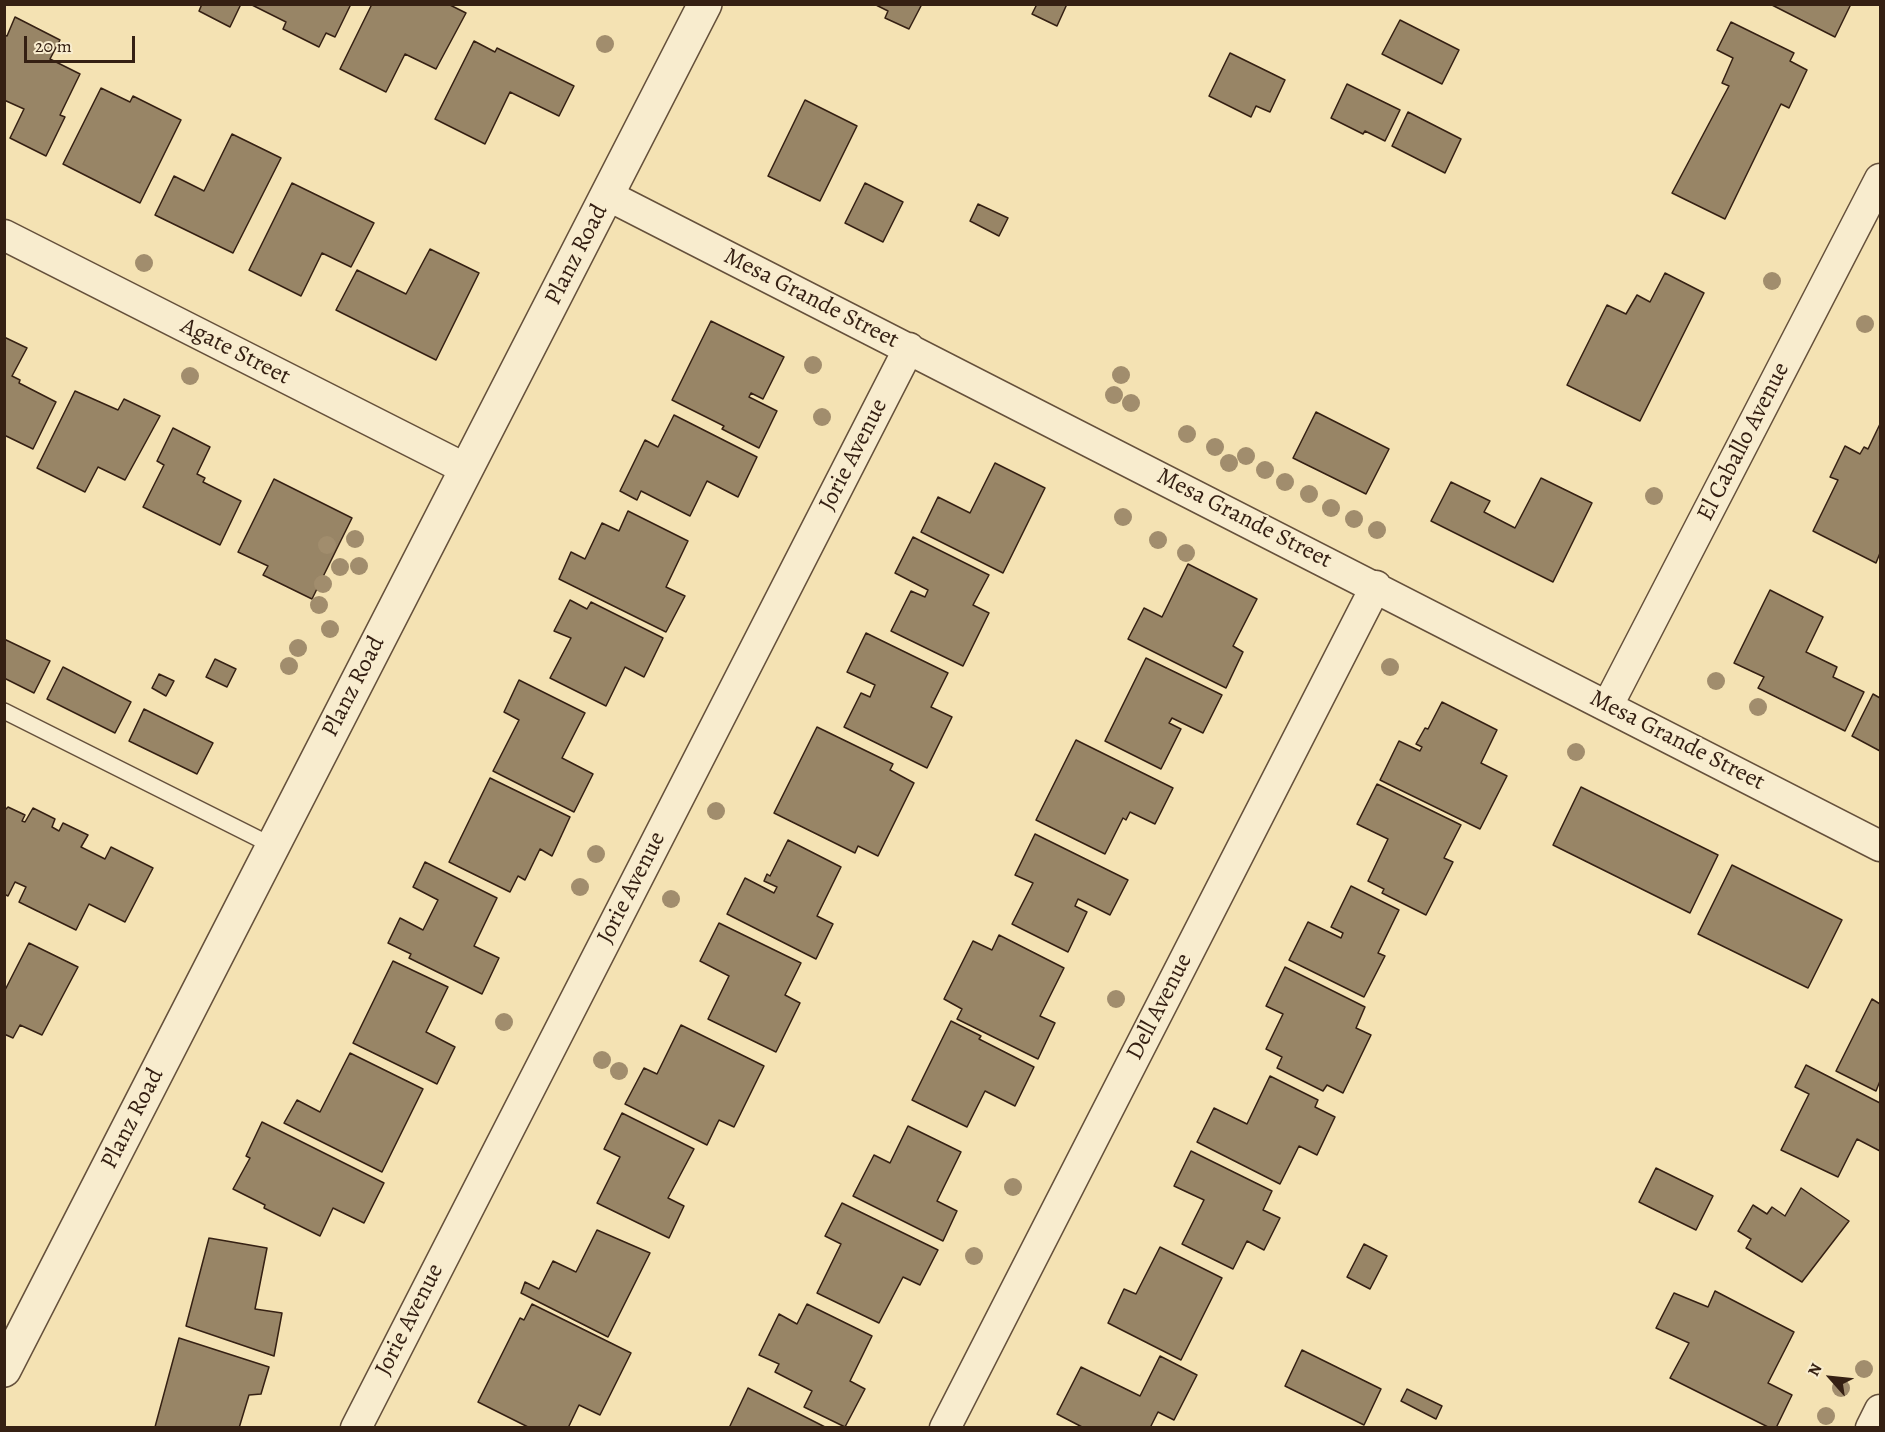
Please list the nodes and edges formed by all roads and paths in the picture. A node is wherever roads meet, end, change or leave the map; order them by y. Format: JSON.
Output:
{"nodes":[{"id":1,"x":705,"y":4,"type":"edge"},
{"id":2,"x":1881,"y":179,"type":"edge"},
{"id":3,"x":607,"y":195,"type":"junction"},
{"id":4,"x":4,"y":234,"type":"edge"},
{"id":5,"x":909,"y":348,"type":"junction"},
{"id":6,"x":466,"y":469,"type":"junction"},
{"id":7,"x":1376,"y":586,"type":"junction"},
{"id":8,"x":1608,"y":705,"type":"junction"},
{"id":9,"x":4,"y":711,"type":"edge"},
{"id":10,"x":273,"y":846,"type":"junction"},
{"id":11,"x":1881,"y":846,"type":"edge"},
{"id":12,"x":4,"y":1370,"type":"edge"},
{"id":13,"x":1881,"y":1410,"type":"edge"},
{"id":14,"x":356,"y":1428,"type":"edge"},
{"id":15,"x":945,"y":1428,"type":"edge"},
{"id":16,"x":1871,"y":1428,"type":"edge"}],
"edges":[{"from":1,"to":3,"type":"street","name":"Planz Road"},
{"from":2,"to":8,"type":"street","name":"El Caballo Avenue"},
{"from":3,"to":5,"type":"street","name":"Mesa Grande Street"},
{"from":3,"to":6,"type":"street","name":"Planz Road"},
{"from":4,"to":6,"type":"street","name":"Agate Street"},
{"from":5,"to":7,"type":"street","name":"Mesa Grande Street"},
{"from":5,"to":14,"type":"street","name":"Jorie Avenue"},
{"from":6,"to":10,"type":"street","name":"Planz Road"},
{"from":7,"to":8,"type":"street","name":"Mesa Grande Street"},
{"from":7,"to":15,"type":"street","name":"Dell Avenue"},
{"from":8,"to":11,"type":"street","name":"Mesa Grande Street"},
{"from":9,"to":10,"type":"lane"},
{"from":10,"to":12,"type":"street","name":"Planz Road"},
{"from":13,"to":16,"type":"street"}]}
